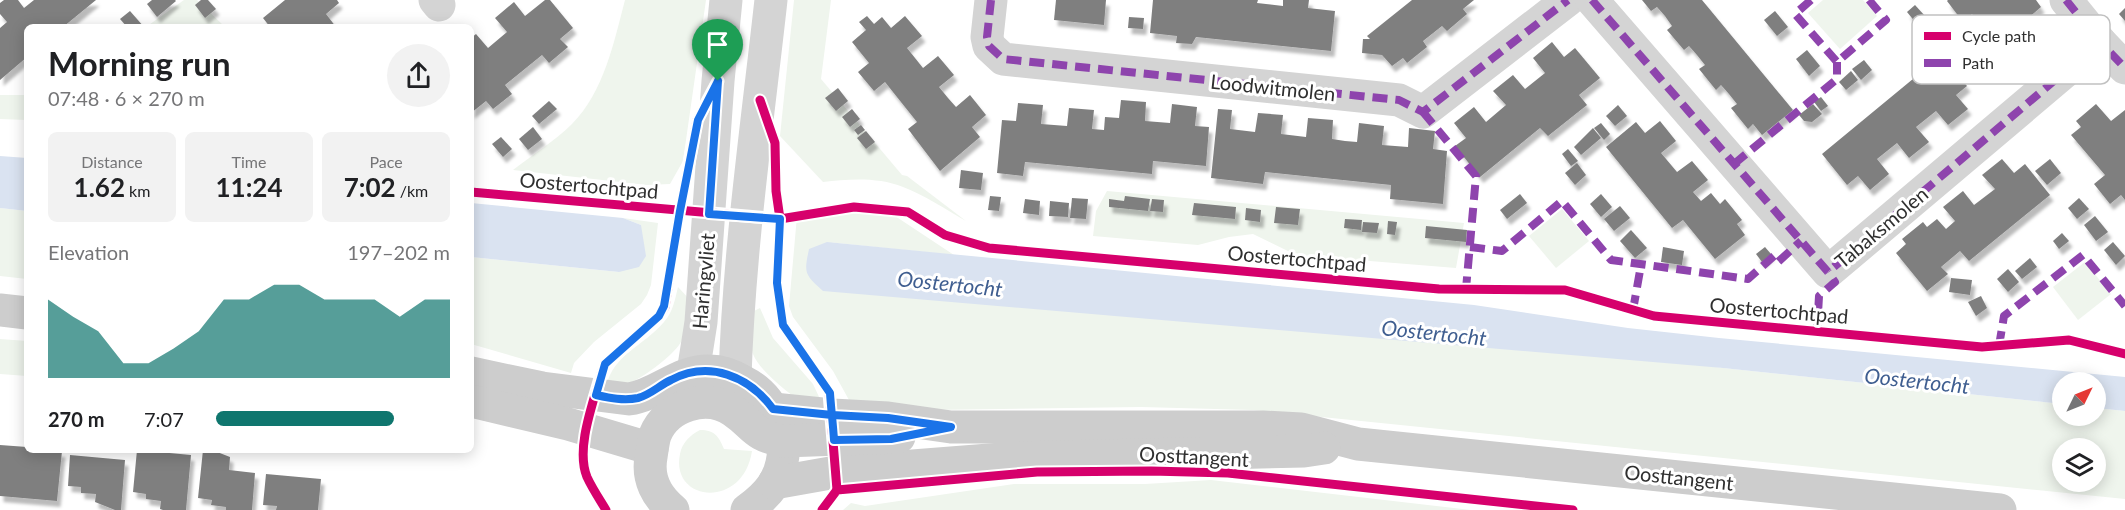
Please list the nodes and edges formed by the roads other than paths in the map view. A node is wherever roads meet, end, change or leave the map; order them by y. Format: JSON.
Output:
{"nodes":[{"id":1,"x":726,"y":0,"type":"edge"},
{"id":2,"x":771,"y":0,"type":"edge"},
{"id":3,"x":991,"y":0,"type":"edge"},
{"id":4,"x":1568,"y":0,"type":"edge"},
{"id":5,"x":1592,"y":0,"type":"edge"},
{"id":6,"x":2066,"y":0,"type":"edge"},
{"id":7,"x":2078,"y":15,"type":"edge"},
{"id":8,"x":2110,"y":52,"type":"edge"},
{"id":9,"x":2125,"y":68,"type":"edge"},
{"id":10,"x":2050,"y":84,"type":"edge"},
{"id":11,"x":0,"y":310,"type":"edge"},
{"id":12,"x":24,"y":313,"type":"edge"},
{"id":13,"x":474,"y":374,"type":"edge"},
{"id":14,"x":735,"y":377,"type":"junction"},
{"id":15,"x":690,"y":388,"type":"junction"},
{"id":16,"x":474,"y":402,"type":"edge"},
{"id":17,"x":773,"y":409,"type":"junction"},
{"id":18,"x":951,"y":427,"type":"junction"},
{"id":19,"x":783,"y":441,"type":"junction"},
{"id":20,"x":1358,"y":444,"type":"junction"},
{"id":21,"x":652,"y":449,"type":"junction"},
{"id":22,"x":774,"y":483,"type":"junction"},
{"id":23,"x":673,"y":510,"type":"edge"},
{"id":24,"x":747,"y":510,"type":"edge"},
{"id":25,"x":2000,"y":510,"type":"edge"}],
"edges":[{"from":1,"to":15,"type":"street","name":"Haringvliet"},
{"from":2,"to":14,"type":"street","name":"Haringvliet"},
{"from":3,"to":4,"type":"street","name":"Loodwitmolen"},
{"from":5,"to":10,"type":"street","name":"Tabaksmolen"},
{"from":6,"to":7,"type":"street"},
{"from":8,"to":9,"type":"street"},
{"from":11,"to":12,"type":"main road"},
{"from":13,"to":15,"type":"main road"},
{"from":14,"to":15,"type":"main road"},
{"from":14,"to":17,"type":"main road"},
{"from":15,"to":19,"type":"main road"},
{"from":15,"to":21,"type":"main road"},
{"from":16,"to":21,"type":"main road"},
{"from":17,"to":18,"type":"main road","name":"Oosttangent"},
{"from":17,"to":19,"type":"main road"},
{"from":18,"to":19,"type":"main road","name":"Oosttangent"},
{"from":18,"to":20,"type":"main road","name":"Oosttangent"},
{"from":19,"to":22,"type":"main road"},
{"from":20,"to":22,"type":"main road","name":"Oosttangent"},
{"from":20,"to":25,"type":"main road","name":"Oosttangent"},
{"from":21,"to":23,"type":"main road"},
{"from":22,"to":24,"type":"main road"}]}
